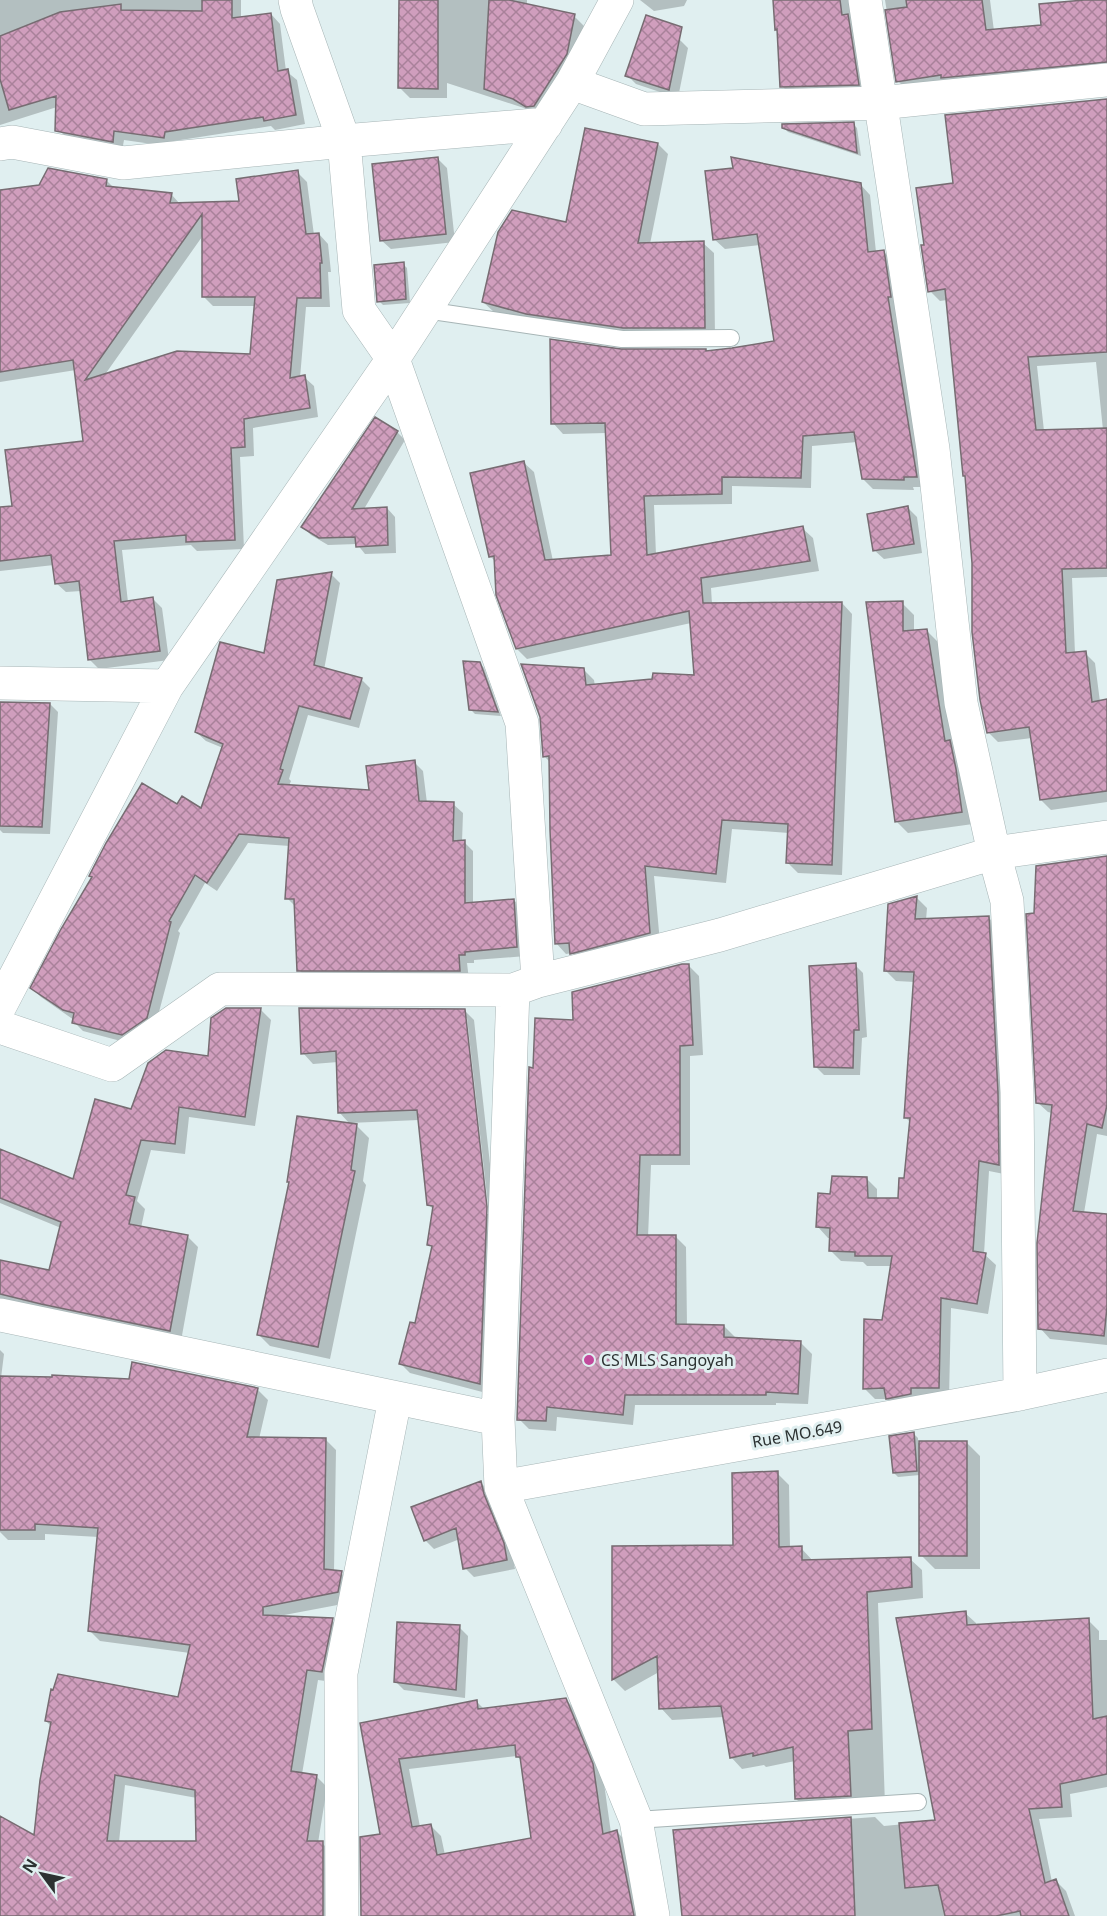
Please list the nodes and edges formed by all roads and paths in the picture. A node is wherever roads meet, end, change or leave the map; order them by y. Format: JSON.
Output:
{"nodes":[{"id":1,"x":295,"y":0,"type":"edge"},
{"id":2,"x":617,"y":0,"type":"edge"},
{"id":3,"x":865,"y":0,"type":"edge"},
{"id":4,"x":1107,"y":80,"type":"edge"},
{"id":5,"x":572,"y":83,"type":"junction"},
{"id":6,"x":880,"y":103,"type":"junction"},
{"id":7,"x":546,"y":124,"type":"junction"},
{"id":8,"x":344,"y":141,"type":"junction"},
{"id":9,"x":0,"y":144,"type":"edge"},
{"id":10,"x":425,"y":310,"type":"junction"},
{"id":11,"x":731,"y":338,"type":"dead end"},
{"id":12,"x":393,"y":359,"type":"junction"},
{"id":13,"x":0,"y":683,"type":"edge"},
{"id":14,"x":167,"y":686,"type":"junction"},
{"id":15,"x":1107,"y":837,"type":"edge"},
{"id":16,"x":994,"y":853,"type":"junction"},
{"id":17,"x":526,"y":985,"type":"junction"},
{"id":18,"x":0,"y":1006,"type":"edge"},
{"id":19,"x":0,"y":1027,"type":"edge"},
{"id":20,"x":0,"y":1315,"type":"edge"},
{"id":21,"x":1107,"y":1375,"type":"edge"},
{"id":22,"x":1020,"y":1394,"type":"junction"},
{"id":23,"x":395,"y":1399,"type":"junction"},
{"id":24,"x":498,"y":1419,"type":"junction"},
{"id":25,"x":501,"y":1479,"type":"junction"},
{"id":26,"x":918,"y":1802,"type":"dead end"},
{"id":27,"x":636,"y":1820,"type":"junction"},
{"id":28,"x":342,"y":1916,"type":"edge"},
{"id":29,"x":653,"y":1916,"type":"edge"}],
"edges":[{"from":1,"to":8,"type":"street"},
{"from":2,"to":5,"type":"street"},
{"from":3,"to":6,"type":"street"},
{"from":4,"to":6,"type":"street"},
{"from":5,"to":6,"type":"street"},
{"from":5,"to":7,"type":"street"},
{"from":6,"to":16,"type":"street"},
{"from":7,"to":8,"type":"street"},
{"from":7,"to":10,"type":"street"},
{"from":8,"to":9,"type":"street"},
{"from":8,"to":12,"type":"street"},
{"from":10,"to":11,"type":"lane"},
{"from":10,"to":12,"type":"street"},
{"from":12,"to":14,"type":"street"},
{"from":12,"to":17,"type":"street"},
{"from":13,"to":14,"type":"street"},
{"from":14,"to":18,"type":"street"},
{"from":15,"to":16,"type":"street"},
{"from":16,"to":17,"type":"street"},
{"from":16,"to":22,"type":"street"},
{"from":17,"to":19,"type":"street"},
{"from":17,"to":24,"type":"street"},
{"from":20,"to":23,"type":"street"},
{"from":21,"to":22,"type":"street","name":"Rue MO.649"},
{"from":22,"to":25,"type":"street","name":"Rue MO.649"},
{"from":23,"to":24,"type":"street"},
{"from":23,"to":28,"type":"street"},
{"from":24,"to":25,"type":"street"},
{"from":25,"to":27,"type":"street"},
{"from":26,"to":27,"type":"lane"},
{"from":27,"to":29,"type":"street"}]}
